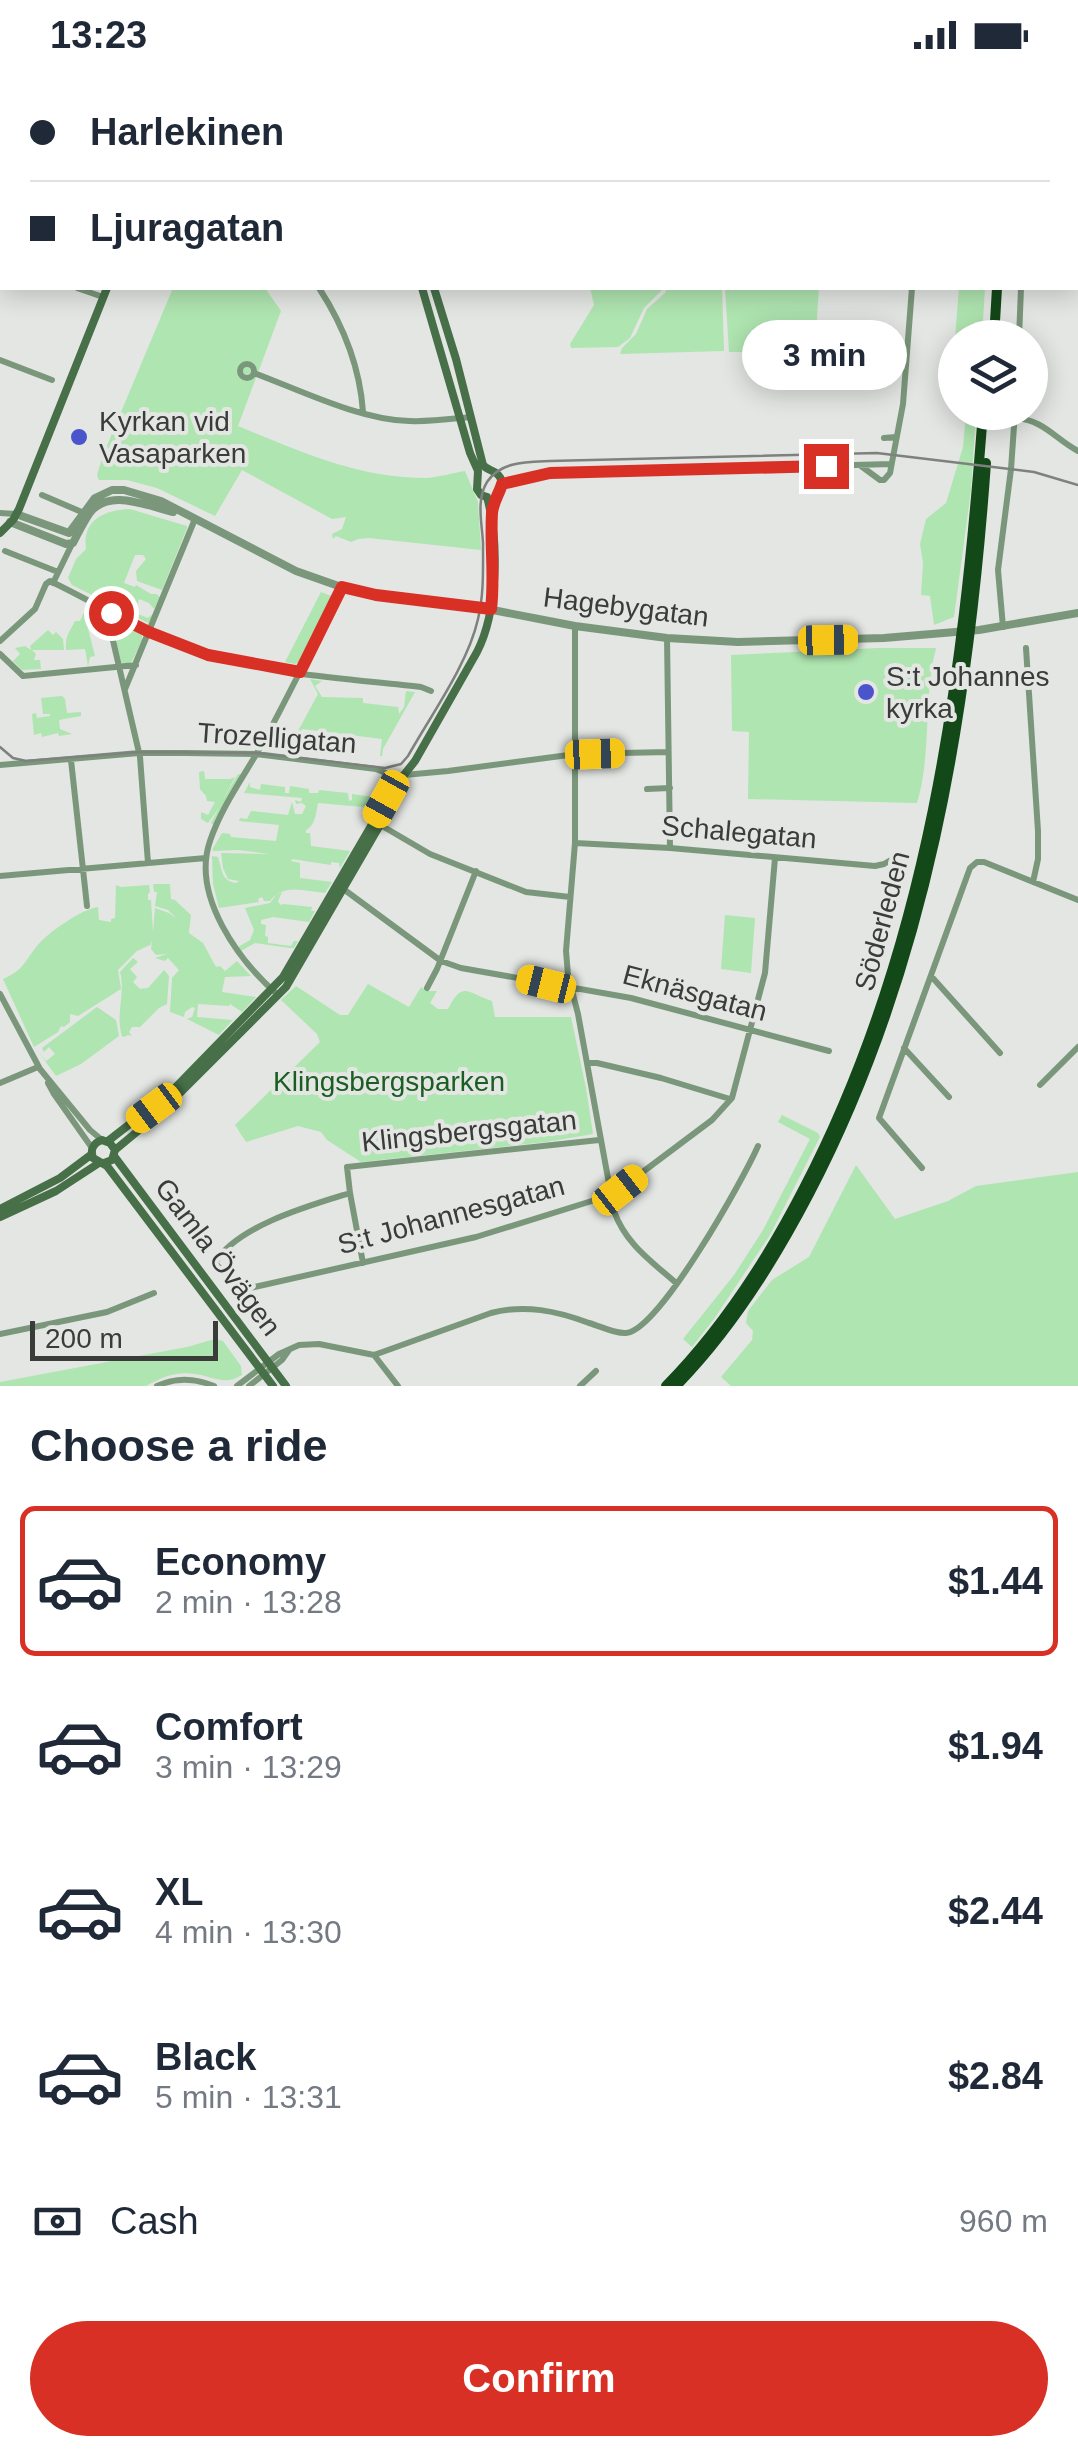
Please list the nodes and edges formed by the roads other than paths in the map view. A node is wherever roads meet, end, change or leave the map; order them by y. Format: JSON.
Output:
{"nodes":[{"id":1,"x":82,"y":290,"type":"edge"},
{"id":2,"x":105,"y":290,"type":"edge"},
{"id":3,"x":320,"y":290,"type":"edge"},
{"id":4,"x":423,"y":290,"type":"edge"},
{"id":5,"x":435,"y":290,"type":"edge"},
{"id":6,"x":912,"y":290,"type":"edge"},
{"id":7,"x":994,"y":290,"type":"edge"},
{"id":8,"x":1021,"y":290,"type":"edge"},
{"id":9,"x":102,"y":298,"type":"junction"},
{"id":10,"x":992,"y":320,"type":"edge"},
{"id":11,"x":1020,"y":320,"type":"edge"},
{"id":12,"x":0,"y":360,"type":"edge"},
{"id":13,"x":254,"y":372,"type":"dead end"},
{"id":14,"x":52,"y":380,"type":"dead end"},
{"id":15,"x":363,"y":413,"type":"junction"},
{"id":16,"x":471,"y":417,"type":"junction"},
{"id":17,"x":460,"y":418,"type":"junction"},
{"id":18,"x":984,"y":430,"type":"edge"},
{"id":19,"x":985,"y":430,"type":"edge"},
{"id":20,"x":1013,"y":430,"type":"edge"},
{"id":21,"x":1048,"y":430,"type":"edge"},
{"id":22,"x":896,"y":437,"type":"junction"},
{"id":23,"x":884,"y":438,"type":"dead end"},
{"id":24,"x":1078,"y":451,"type":"edge"},
{"id":25,"x":891,"y":464,"type":"junction"},
{"id":26,"x":860,"y":465,"type":"junction"},
{"id":27,"x":489,"y":471,"type":"junction"},
{"id":28,"x":478,"y":478,"type":"junction"},
{"id":29,"x":502,"y":484,"type":"junction"},
{"id":30,"x":42,"y":494,"type":"dead end"},
{"id":31,"x":492,"y":496,"type":"junction"},
{"id":32,"x":1,"y":513,"type":"edge"},
{"id":33,"x":85,"y":516,"type":"junction"},
{"id":34,"x":13,"y":518,"type":"junction"},
{"id":35,"x":195,"y":519,"type":"junction"},
{"id":36,"x":71,"y":531,"type":"junction"},
{"id":37,"x":0,"y":532,"type":"edge"},
{"id":38,"x":70,"y":543,"type":"junction"},
{"id":39,"x":5,"y":551,"type":"dead end"},
{"id":40,"x":58,"y":572,"type":"junction"},
{"id":41,"x":52,"y":582,"type":"junction"},
{"id":42,"x":342,"y":587,"type":"junction"},
{"id":43,"x":102,"y":608,"type":"junction"},
{"id":44,"x":491,"y":609,"type":"junction"},
{"id":45,"x":1078,"y":612,"type":"edge"},
{"id":46,"x":575,"y":626,"type":"junction"},
{"id":47,"x":1002,"y":627,"type":"junction"},
{"id":48,"x":149,"y":632,"type":"junction"},
{"id":49,"x":667,"y":638,"type":"junction"},
{"id":50,"x":0,"y":641,"type":"edge"},
{"id":51,"x":1026,"y":648,"type":"dead end"},
{"id":52,"x":0,"y":654,"type":"edge"},
{"id":53,"x":136,"y":665,"type":"junction"},
{"id":54,"x":119,"y":667,"type":"junction"},
{"id":55,"x":300,"y":672,"type":"junction"},
{"id":56,"x":124,"y":690,"type":"junction"},
{"id":57,"x":431,"y":691,"type":"dead end"},
{"id":58,"x":668,"y":752,"type":"junction"},
{"id":59,"x":139,"y":753,"type":"junction"},
{"id":60,"x":256,"y":754,"type":"junction"},
{"id":61,"x":576,"y":754,"type":"junction"},
{"id":62,"x":72,"y":760,"type":"junction"},
{"id":63,"x":0,"y":765,"type":"edge"},
{"id":64,"x":404,"y":775,"type":"junction"},
{"id":65,"x":670,"y":788,"type":"junction"},
{"id":66,"x":647,"y":789,"type":"dead end"},
{"id":67,"x":377,"y":823,"type":"junction"},
{"id":68,"x":575,"y":843,"type":"junction"},
{"id":69,"x":670,"y":848,"type":"junction"},
{"id":70,"x":206,"y":858,"type":"junction"},
{"id":71,"x":775,"y":858,"type":"junction"},
{"id":72,"x":896,"y":858,"type":"dead end"},
{"id":73,"x":148,"y":864,"type":"junction"},
{"id":74,"x":81,"y":869,"type":"junction"},
{"id":75,"x":476,"y":871,"type":"junction"},
{"id":76,"x":0,"y":876,"type":"edge"},
{"id":77,"x":1033,"y":882,"type":"junction"},
{"id":78,"x":340,"y":887,"type":"junction"},
{"id":79,"x":570,"y":897,"type":"junction"},
{"id":80,"x":1078,"y":900,"type":"edge"},
{"id":81,"x":86,"y":906,"type":"dead end"},
{"id":82,"x":440,"y":961,"type":"junction"},
{"id":83,"x":931,"y":976,"type":"junction"},
{"id":84,"x":570,"y":986,"type":"junction"},
{"id":85,"x":427,"y":988,"type":"dead end"},
{"id":86,"x":275,"y":992,"type":"junction"},
{"id":87,"x":0,"y":994,"type":"edge"},
{"id":88,"x":750,"y":1030,"type":"junction"},
{"id":89,"x":1078,"y":1047,"type":"edge"},
{"id":90,"x":904,"y":1048,"type":"junction"},
{"id":91,"x":829,"y":1051,"type":"dead end"},
{"id":92,"x":1000,"y":1053,"type":"dead end"},
{"id":93,"x":587,"y":1063,"type":"junction"},
{"id":94,"x":38,"y":1066,"type":"junction"},
{"id":95,"x":46,"y":1077,"type":"junction"},
{"id":96,"x":0,"y":1083,"type":"edge"},
{"id":97,"x":1040,"y":1084,"type":"dead end"},
{"id":98,"x":949,"y":1097,"type":"dead end"},
{"id":99,"x":730,"y":1099,"type":"junction"},
{"id":100,"x":599,"y":1140,"type":"junction"},
{"id":101,"x":105,"y":1141,"type":"junction"},
{"id":102,"x":758,"y":1146,"type":"dead end"},
{"id":103,"x":92,"y":1151,"type":"junction"},
{"id":104,"x":114,"y":1153,"type":"junction"},
{"id":105,"x":102,"y":1163,"type":"junction"},
{"id":106,"x":922,"y":1168,"type":"dead end"},
{"id":107,"x":350,"y":1193,"type":"junction"},
{"id":108,"x":611,"y":1194,"type":"junction"},
{"id":109,"x":0,"y":1209,"type":"edge"},
{"id":110,"x":0,"y":1217,"type":"edge"},
{"id":111,"x":215,"y":1263,"type":"joint"},
{"id":112,"x":363,"y":1263,"type":"junction"},
{"id":113,"x":676,"y":1283,"type":"junction"},
{"id":114,"x":154,"y":1293,"type":"dead end"},
{"id":115,"x":0,"y":1334,"type":"edge"},
{"id":116,"x":374,"y":1355,"type":"junction"},
{"id":117,"x":266,"y":1368,"type":"junction"},
{"id":118,"x":596,"y":1371,"type":"dead end"},
{"id":119,"x":157,"y":1386,"type":"edge"},
{"id":120,"x":214,"y":1386,"type":"edge"},
{"id":121,"x":237,"y":1386,"type":"edge"},
{"id":122,"x":249,"y":1386,"type":"edge"},
{"id":123,"x":273,"y":1386,"type":"edge"},
{"id":124,"x":286,"y":1386,"type":"edge"},
{"id":125,"x":398,"y":1386,"type":"edge"},
{"id":126,"x":580,"y":1386,"type":"edge"},
{"id":127,"x":666,"y":1386,"type":"edge"},
{"id":128,"x":676,"y":1386,"type":"edge"}],
"edges":[{"from":1,"to":9,"type":"street"},
{"from":2,"to":9,"type":"main road"},
{"from":3,"to":15,"type":"street"},
{"from":4,"to":17,"type":"main road"},
{"from":5,"to":16,"type":"main road"},
{"from":6,"to":22,"type":"street"},
{"from":7,"to":10,"type":"highway"},
{"from":8,"to":11,"type":"street"},
{"from":9,"to":34,"type":"main road"},
{"from":12,"to":14,"type":"street"},
{"from":13,"to":15,"type":"street"},
{"from":15,"to":17,"type":"street"},
{"from":16,"to":17,"type":"street"},
{"from":16,"to":27,"type":"main road"},
{"from":17,"to":28,"type":"main road"},
{"from":18,"to":127,"type":"highway","name":"Söderleden"},
{"from":19,"to":128,"type":"highway","name":"Söderleden"},
{"from":20,"to":47,"type":"street"},
{"from":21,"to":24,"type":"street"},
{"from":22,"to":23,"type":"street"},
{"from":22,"to":25,"type":"street"},
{"from":25,"to":26,"type":"street"},
{"from":25,"to":26,"type":"street"},
{"from":26,"to":29,"type":"street"},
{"from":27,"to":28,"type":"main road"},
{"from":27,"to":29,"type":"main road"},
{"from":28,"to":31,"type":"main road"},
{"from":29,"to":31,"type":"main road"},
{"from":30,"to":33,"type":"street"},
{"from":31,"to":44,"type":"main road"},
{"from":32,"to":34,"type":"street"},
{"from":33,"to":35,"type":"street","name":"Hagebygatan"},
{"from":33,"to":36,"type":"street"},
{"from":33,"to":38,"type":"street"},
{"from":34,"to":36,"type":"street"},
{"from":34,"to":37,"type":"main road"},
{"from":34,"to":38,"type":"street"},
{"from":35,"to":42,"type":"street","name":"Hagebygatan"},
{"from":35,"to":48,"type":"street"},
{"from":36,"to":38,"type":"street"},
{"from":38,"to":40,"type":"street"},
{"from":39,"to":40,"type":"street"},
{"from":40,"to":41,"type":"street"},
{"from":41,"to":43,"type":"street"},
{"from":41,"to":50,"type":"street"},
{"from":42,"to":44,"type":"street","name":"Hagebygatan"},
{"from":42,"to":55,"type":"street"},
{"from":43,"to":48,"type":"street"},
{"from":43,"to":54,"type":"street"},
{"from":44,"to":46,"type":"street","name":"Hagebygatan"},
{"from":44,"to":64,"type":"main road"},
{"from":45,"to":47,"type":"street","name":"Hagebygatan"},
{"from":46,"to":49,"type":"street","name":"Hagebygatan"},
{"from":46,"to":61,"type":"street"},
{"from":47,"to":49,"type":"street","name":"Hagebygatan"},
{"from":48,"to":53,"type":"street"},
{"from":48,"to":55,"type":"street"},
{"from":49,"to":58,"type":"street"},
{"from":51,"to":77,"type":"street"},
{"from":52,"to":54,"type":"street"},
{"from":53,"to":54,"type":"street"},
{"from":53,"to":56,"type":"street"},
{"from":54,"to":56,"type":"street"},
{"from":55,"to":57,"type":"street"},
{"from":55,"to":60,"type":"street"},
{"from":56,"to":59,"type":"street"},
{"from":58,"to":61,"type":"street","name":"Trozelligatan"},
{"from":58,"to":65,"type":"street"},
{"from":59,"to":60,"type":"street","name":"Trozelligatan"},
{"from":59,"to":62,"type":"street","name":"Trozelligatan"},
{"from":59,"to":73,"type":"street"},
{"from":60,"to":64,"type":"street","name":"Trozelligatan"},
{"from":60,"to":70,"type":"street"},
{"from":61,"to":64,"type":"street","name":"Trozelligatan"},
{"from":61,"to":68,"type":"street"},
{"from":62,"to":63,"type":"street","name":"Trozelligatan"},
{"from":62,"to":74,"type":"street"},
{"from":64,"to":67,"type":"main road"},
{"from":65,"to":66,"type":"street"},
{"from":65,"to":69,"type":"street"},
{"from":67,"to":75,"type":"street"},
{"from":67,"to":78,"type":"main road"},
{"from":68,"to":69,"type":"street","name":"Schalegatan"},
{"from":68,"to":79,"type":"street"},
{"from":69,"to":71,"type":"street","name":"Schalegatan"},
{"from":70,"to":73,"type":"street"},
{"from":70,"to":86,"type":"street"},
{"from":71,"to":72,"type":"street","name":"Schalegatan"},
{"from":71,"to":88,"type":"street"},
{"from":73,"to":74,"type":"street"},
{"from":74,"to":76,"type":"street"},
{"from":74,"to":81,"type":"street"},
{"from":75,"to":79,"type":"street"},
{"from":75,"to":82,"type":"street"},
{"from":77,"to":80,"type":"street"},
{"from":77,"to":83,"type":"street"},
{"from":78,"to":82,"type":"street","name":"Eknäsgatan"},
{"from":78,"to":86,"type":"main road"},
{"from":79,"to":84,"type":"street"},
{"from":82,"to":84,"type":"street","name":"Eknäsgatan"},
{"from":82,"to":85,"type":"street"},
{"from":83,"to":90,"type":"street"},
{"from":83,"to":92,"type":"street"},
{"from":84,"to":88,"type":"street","name":"Eknäsgatan"},
{"from":84,"to":93,"type":"street"},
{"from":86,"to":101,"type":"main road"},
{"from":86,"to":104,"type":"main road"},
{"from":87,"to":94,"type":"street"},
{"from":88,"to":91,"type":"street","name":"Eknäsgatan"},
{"from":88,"to":99,"type":"street"},
{"from":89,"to":97,"type":"street"},
{"from":90,"to":98,"type":"street"},
{"from":90,"to":106,"type":"street"},
{"from":93,"to":99,"type":"street"},
{"from":93,"to":100,"type":"street"},
{"from":94,"to":95,"type":"street"},
{"from":94,"to":96,"type":"street"},
{"from":95,"to":101,"type":"street"},
{"from":95,"to":103,"type":"street"},
{"from":99,"to":108,"type":"street","name":"S:t Johannesgatan"},
{"from":100,"to":107,"type":"street","name":"Klingsbergsgatan"},
{"from":100,"to":108,"type":"street"},
{"from":101,"to":103,"type":"main road"},
{"from":101,"to":104,"type":"main road"},
{"from":102,"to":113,"type":"street"},
{"from":103,"to":105,"type":"main road"},
{"from":103,"to":109,"type":"main road"},
{"from":104,"to":105,"type":"main road"},
{"from":104,"to":117,"type":"main road","name":"Gamla Övägen"},
{"from":105,"to":110,"type":"main road"},
{"from":105,"to":117,"type":"main road","name":"Gamla Övägen"},
{"from":107,"to":111,"type":"street","name":"Klingsbergsgatan"},
{"from":107,"to":112,"type":"street"},
{"from":108,"to":112,"type":"street","name":"S:t Johannesgatan"},
{"from":108,"to":113,"type":"street"},
{"from":111,"to":112,"type":"street","name":"S:t Johannesgatan"},
{"from":113,"to":116,"type":"street"},
{"from":114,"to":115,"type":"street"},
{"from":116,"to":117,"type":"street"},
{"from":116,"to":125,"type":"street"},
{"from":117,"to":121,"type":"street"},
{"from":117,"to":122,"type":"street"},
{"from":117,"to":123,"type":"main road","name":"Gamla Övägen"},
{"from":117,"to":124,"type":"main road","name":"Gamla Övägen"},
{"from":118,"to":126,"type":"street"},
{"from":119,"to":120,"type":"street"}]}
